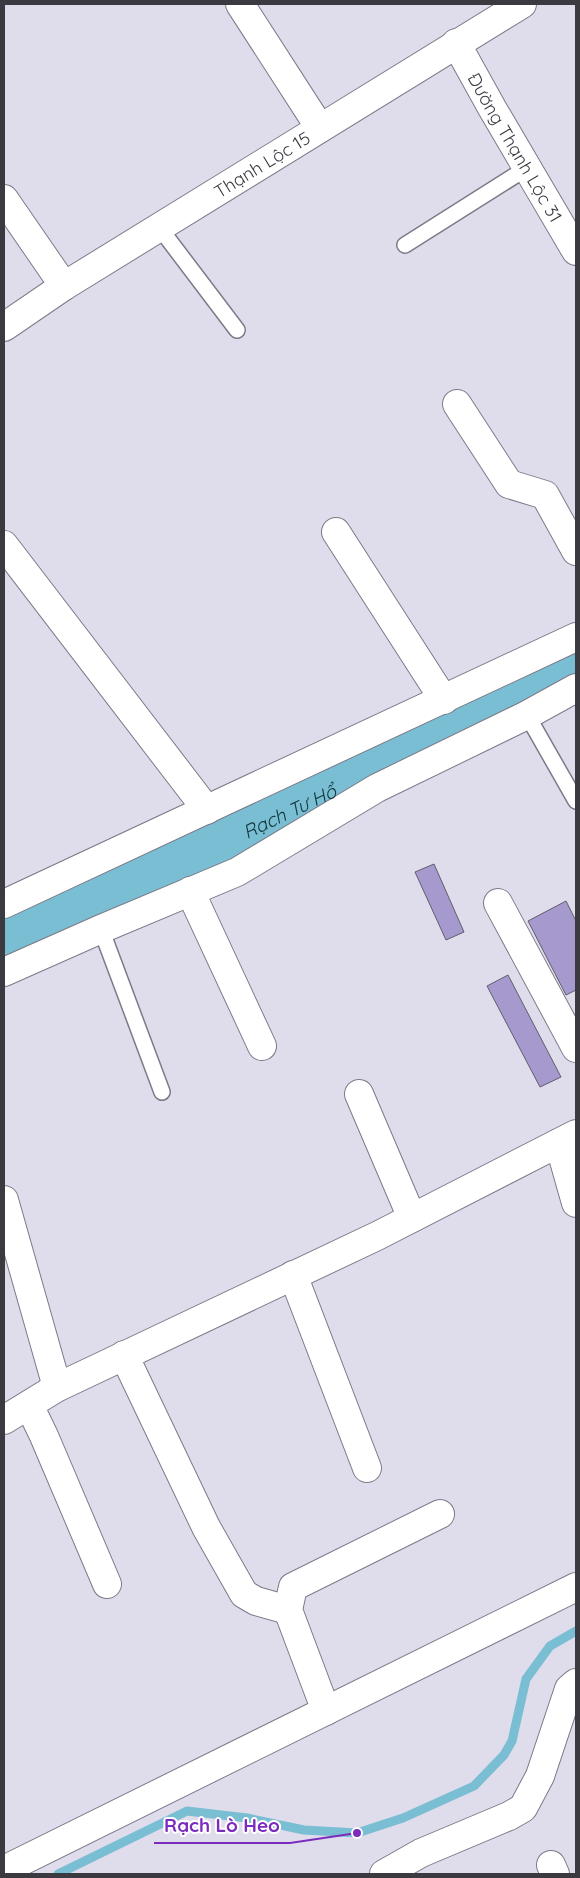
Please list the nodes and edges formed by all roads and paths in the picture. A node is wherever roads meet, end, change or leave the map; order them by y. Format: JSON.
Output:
{"nodes":[{"id":1,"x":240,"y":4,"type":"edge"},
{"id":2,"x":522,"y":4,"type":"edge"},
{"id":3,"x":456,"y":43,"type":"junction"},
{"id":4,"x":320,"y":128,"type":"junction"},
{"id":5,"x":527,"y":168,"type":"junction"},
{"id":6,"x":4,"y":199,"type":"edge"},
{"id":7,"x":159,"y":227,"type":"junction"},
{"id":8,"x":405,"y":245,"type":"dead end"},
{"id":9,"x":575,"y":245,"type":"edge"},
{"id":10,"x":64,"y":286,"type":"junction"},
{"id":11,"x":4,"y":327,"type":"edge"},
{"id":12,"x":237,"y":330,"type":"dead end"},
{"id":13,"x":457,"y":404,"type":"dead end"},
{"id":14,"x":336,"y":532,"type":"dead end"},
{"id":15,"x":4,"y":546,"type":"edge"},
{"id":16,"x":576,"y":551,"type":"edge"},
{"id":17,"x":576,"y":637,"type":"edge"},
{"id":18,"x":576,"y":688,"type":"edge"},
{"id":19,"x":444,"y":700,"type":"junction"},
{"id":20,"x":527,"y":715,"type":"junction"},
{"id":21,"x":576,"y":801,"type":"edge"},
{"id":22,"x":207,"y":810,"type":"junction"},
{"id":23,"x":190,"y":891,"type":"junction"},
{"id":24,"x":4,"y":904,"type":"edge"},
{"id":25,"x":498,"y":904,"type":"dead end"},
{"id":26,"x":101,"y":929,"type":"junction"},
{"id":27,"x":4,"y":972,"type":"edge"},
{"id":28,"x":262,"y":1046,"type":"dead end"},
{"id":29,"x":576,"y":1048,"type":"edge"},
{"id":30,"x":162,"y":1092,"type":"dead end"},
{"id":31,"x":359,"y":1094,"type":"dead end"},
{"id":32,"x":568,"y":1138,"type":"edge"},
{"id":33,"x":4,"y":1200,"type":"edge"},
{"id":34,"x":576,"y":1203,"type":"edge"},
{"id":35,"x":412,"y":1218,"type":"junction"},
{"id":36,"x":293,"y":1275,"type":"junction"},
{"id":37,"x":124,"y":1355,"type":"junction"},
{"id":38,"x":56,"y":1388,"type":"junction"},
{"id":39,"x":29,"y":1405,"type":"junction"},
{"id":40,"x":4,"y":1420,"type":"edge"},
{"id":41,"x":367,"y":1468,"type":"dead end"},
{"id":42,"x":440,"y":1514,"type":"dead end"},
{"id":43,"x":107,"y":1584,"type":"dead end"},
{"id":44,"x":576,"y":1587,"type":"edge"},
{"id":45,"x":288,"y":1610,"type":"junction"},
{"id":46,"x":576,"y":1683,"type":"edge"},
{"id":47,"x":326,"y":1711,"type":"junction"},
{"id":48,"x":4,"y":1870,"type":"edge"},
{"id":49,"x":384,"y":1874,"type":"edge"}],
"edges":[{"from":1,"to":4,"type":"street"},
{"from":2,"to":3,"type":"street","name":"Thạnh Lộc 15"},
{"from":3,"to":4,"type":"street","name":"Thạnh Lộc 15"},
{"from":3,"to":5,"type":"street","name":"Đường Thạnh Lộc 31"},
{"from":4,"to":7,"type":"street","name":"Thạnh Lộc 15"},
{"from":5,"to":8,"type":"lane"},
{"from":5,"to":9,"type":"street","name":"Đường Thạnh Lộc 31"},
{"from":6,"to":10,"type":"street"},
{"from":7,"to":10,"type":"street","name":"Thạnh Lộc 15"},
{"from":7,"to":12,"type":"lane"},
{"from":10,"to":11,"type":"street","name":"Thạnh Lộc 15"},
{"from":13,"to":16,"type":"street"},
{"from":14,"to":19,"type":"street"},
{"from":15,"to":22,"type":"street"},
{"from":17,"to":19,"type":"street"},
{"from":18,"to":20,"type":"street"},
{"from":19,"to":22,"type":"street"},
{"from":20,"to":21,"type":"lane"},
{"from":20,"to":23,"type":"street"},
{"from":22,"to":24,"type":"street"},
{"from":23,"to":26,"type":"street"},
{"from":23,"to":28,"type":"street"},
{"from":25,"to":29,"type":"street"},
{"from":26,"to":27,"type":"street"},
{"from":26,"to":30,"type":"lane"},
{"from":31,"to":35,"type":"street"},
{"from":32,"to":34,"type":"street"},
{"from":32,"to":35,"type":"street"},
{"from":33,"to":38,"type":"street"},
{"from":35,"to":36,"type":"street"},
{"from":36,"to":37,"type":"street"},
{"from":36,"to":41,"type":"street"},
{"from":37,"to":38,"type":"street"},
{"from":37,"to":45,"type":"street"},
{"from":38,"to":39,"type":"street"},
{"from":39,"to":40,"type":"street"},
{"from":39,"to":43,"type":"street"},
{"from":42,"to":45,"type":"street"},
{"from":44,"to":47,"type":"street"},
{"from":45,"to":47,"type":"street"},
{"from":46,"to":49,"type":"street"},
{"from":47,"to":48,"type":"street"}]}
